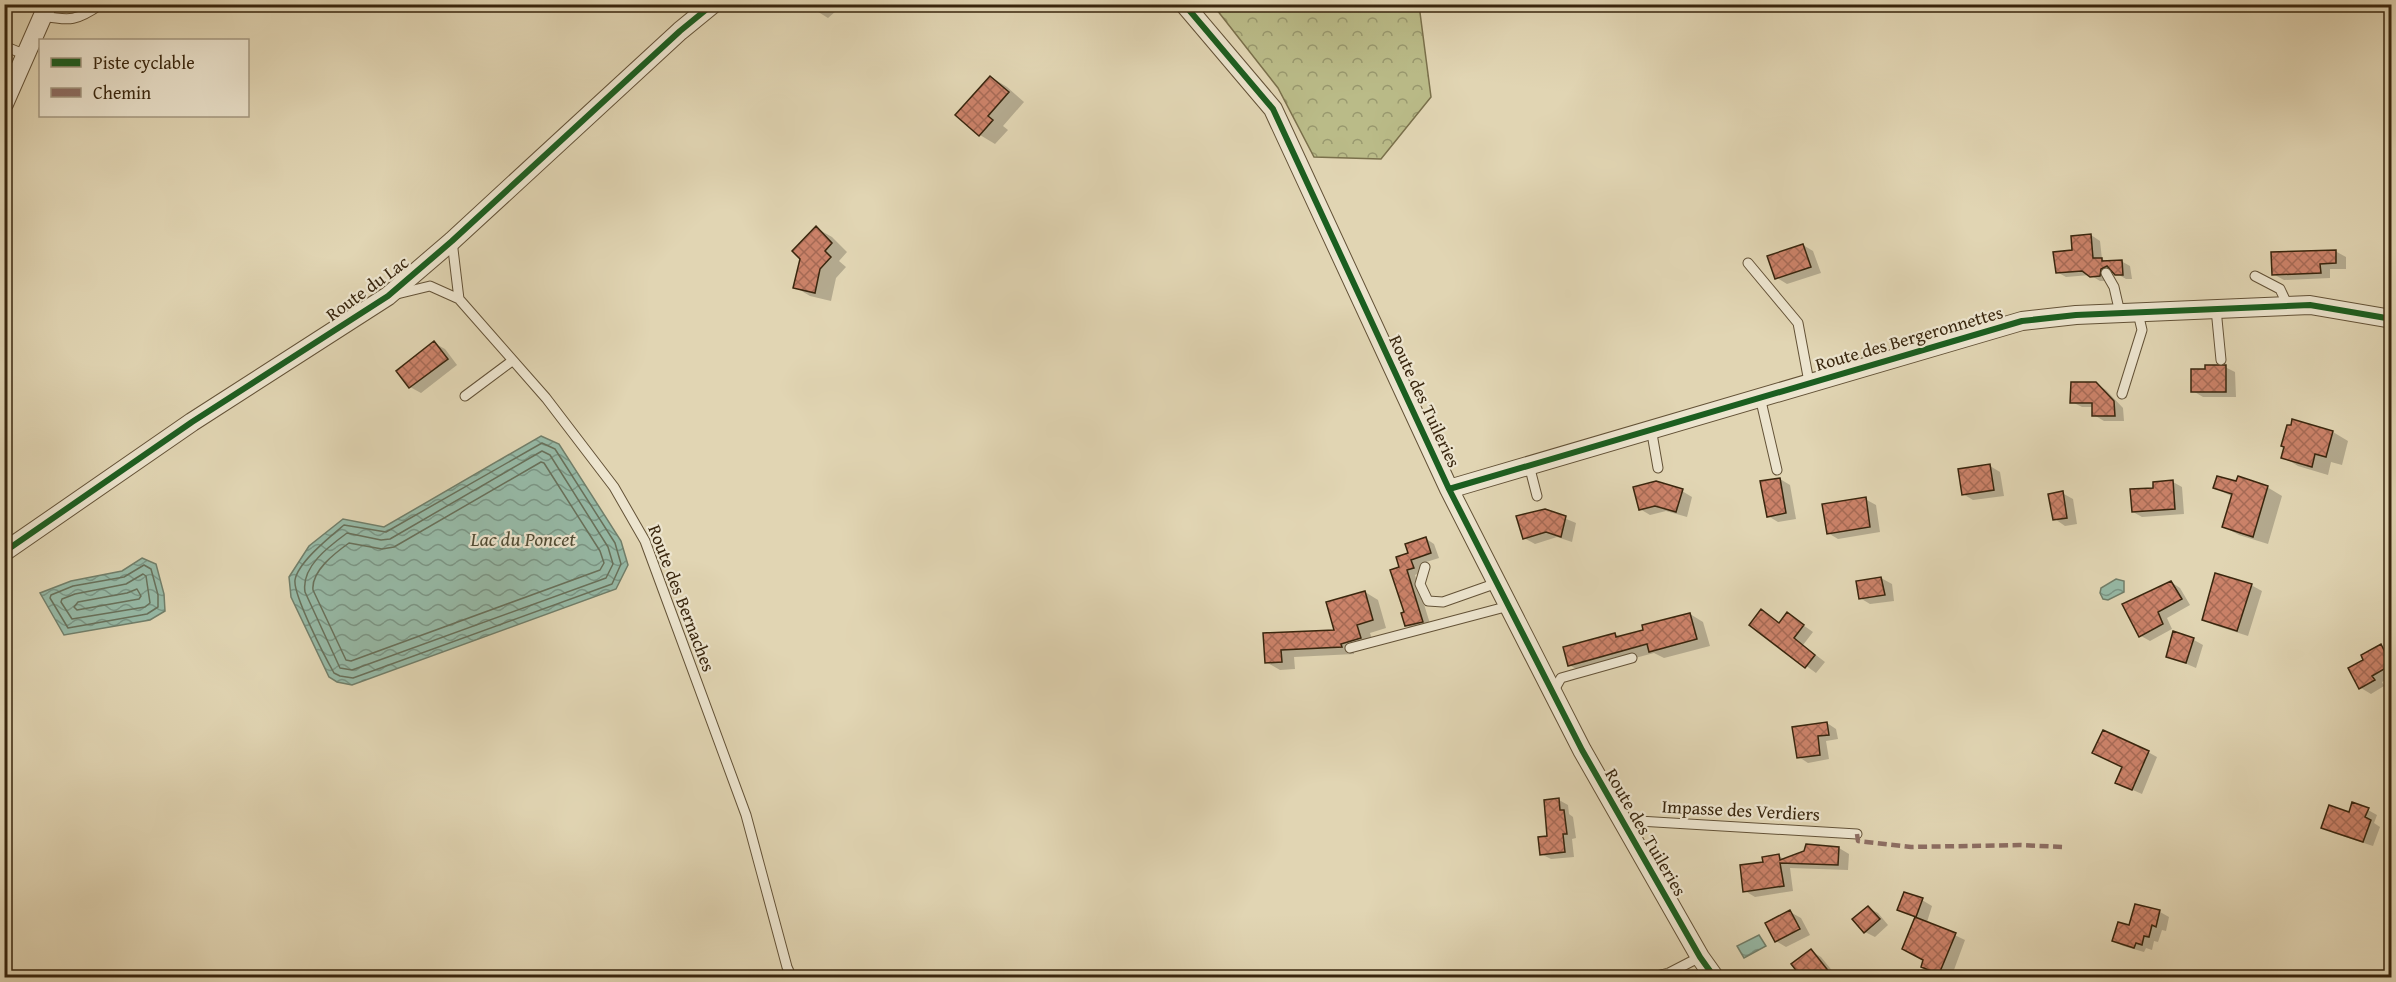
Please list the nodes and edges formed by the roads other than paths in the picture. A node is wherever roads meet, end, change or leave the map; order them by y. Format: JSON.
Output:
{"nodes":[{"id":1,"x":101,"y":4,"type":"edge"},
{"id":2,"x":713,"y":4,"type":"edge"},
{"id":3,"x":1184,"y":4,"type":"edge"},
{"id":4,"x":45,"y":10,"type":"edge"},
{"id":5,"x":4,"y":46,"type":"edge"},
{"id":6,"x":26,"y":55,"type":"junction"},
{"id":7,"x":4,"y":104,"type":"edge"},
{"id":8,"x":452,"y":241,"type":"junction"},
{"id":9,"x":1748,"y":263,"type":"dead end"},
{"id":10,"x":2106,"y":273,"type":"dead end"},
{"id":11,"x":2254,"y":276,"type":"dead end"},
{"id":12,"x":388,"y":296,"type":"junction"},
{"id":13,"x":459,"y":299,"type":"junction"},
{"id":14,"x":2288,"y":306,"type":"junction"},
{"id":15,"x":2216,"y":309,"type":"junction"},
{"id":16,"x":2120,"y":313,"type":"junction"},
{"id":17,"x":2138,"y":313,"type":"junction"},
{"id":18,"x":2391,"y":319,"type":"edge"},
{"id":19,"x":2221,"y":360,"type":"dead end"},
{"id":20,"x":512,"y":362,"type":"junction"},
{"id":21,"x":1809,"y":382,"type":"junction"},
{"id":22,"x":2122,"y":394,"type":"dead end"},
{"id":23,"x":465,"y":396,"type":"dead end"},
{"id":24,"x":1760,"y":397,"type":"junction"},
{"id":25,"x":1651,"y":428,"type":"junction"},
{"id":26,"x":1529,"y":465,"type":"junction"},
{"id":27,"x":1658,"y":468,"type":"dead end"},
{"id":28,"x":1777,"y":470,"type":"dead end"},
{"id":29,"x":1449,"y":489,"type":"junction"},
{"id":30,"x":1537,"y":496,"type":"dead end"},
{"id":31,"x":4,"y":552,"type":"edge"},
{"id":32,"x":1425,"y":567,"type":"dead end"},
{"id":33,"x":1497,"y":583,"type":"junction"},
{"id":34,"x":1509,"y":606,"type":"junction"},
{"id":35,"x":1350,"y":648,"type":"dead end"},
{"id":36,"x":1632,"y":658,"type":"dead end"},
{"id":37,"x":1553,"y":693,"type":"junction"},
{"id":38,"x":1622,"y":820,"type":"junction"},
{"id":39,"x":1857,"y":834,"type":"dead end"},
{"id":40,"x":1700,"y":957,"type":"junction"},
{"id":41,"x":792,"y":978,"type":"edge"},
{"id":42,"x":1648,"y":978,"type":"edge"},
{"id":43,"x":1714,"y":978,"type":"edge"}],
"edges":[{"from":1,"to":4,"type":"lane"},
{"from":2,"to":8,"type":"street","name":"Route du Lac"},
{"from":3,"to":29,"type":"street","name":"Route des Tuileries"},
{"from":4,"to":6,"type":"street"},
{"from":5,"to":6,"type":"lane"},
{"from":6,"to":7,"type":"street"},
{"from":8,"to":12,"type":"street","name":"Route du Lac"},
{"from":8,"to":13,"type":"lane"},
{"from":9,"to":21,"type":"lane"},
{"from":10,"to":16,"type":"lane"},
{"from":11,"to":14,"type":"lane"},
{"from":12,"to":13,"type":"lane"},
{"from":12,"to":31,"type":"street","name":"Route du Lac"},
{"from":13,"to":20,"type":"lane","name":"Route des Bernaches"},
{"from":14,"to":15,"type":"street","name":"Route des Bergeronnettes"},
{"from":14,"to":18,"type":"street","name":"Route des Bergeronnettes"},
{"from":15,"to":17,"type":"street","name":"Route des Bergeronnettes"},
{"from":15,"to":19,"type":"lane"},
{"from":16,"to":17,"type":"street","name":"Route des Bergeronnettes"},
{"from":16,"to":21,"type":"street","name":"Route des Bergeronnettes"},
{"from":17,"to":22,"type":"lane"},
{"from":20,"to":23,"type":"lane"},
{"from":20,"to":41,"type":"lane","name":"Route des Bernaches"},
{"from":21,"to":24,"type":"street","name":"Route des Bergeronnettes"},
{"from":24,"to":25,"type":"street","name":"Route des Bergeronnettes"},
{"from":24,"to":28,"type":"lane"},
{"from":25,"to":26,"type":"street","name":"Route des Bergeronnettes"},
{"from":25,"to":27,"type":"lane"},
{"from":26,"to":29,"type":"street","name":"Route des Bergeronnettes"},
{"from":26,"to":30,"type":"lane"},
{"from":29,"to":33,"type":"street","name":"Route des Tuileries"},
{"from":32,"to":33,"type":"lane"},
{"from":33,"to":34,"type":"street","name":"Route des Tuileries"},
{"from":34,"to":35,"type":"lane"},
{"from":34,"to":37,"type":"street","name":"Route des Tuileries"},
{"from":36,"to":37,"type":"lane"},
{"from":37,"to":38,"type":"street","name":"Route des Tuileries"},
{"from":38,"to":39,"type":"lane","name":"Impasse des Verdiers"},
{"from":38,"to":40,"type":"street","name":"Route des Tuileries"},
{"from":40,"to":42,"type":"lane"},
{"from":40,"to":43,"type":"street","name":"Route des Tuileries"}]}
